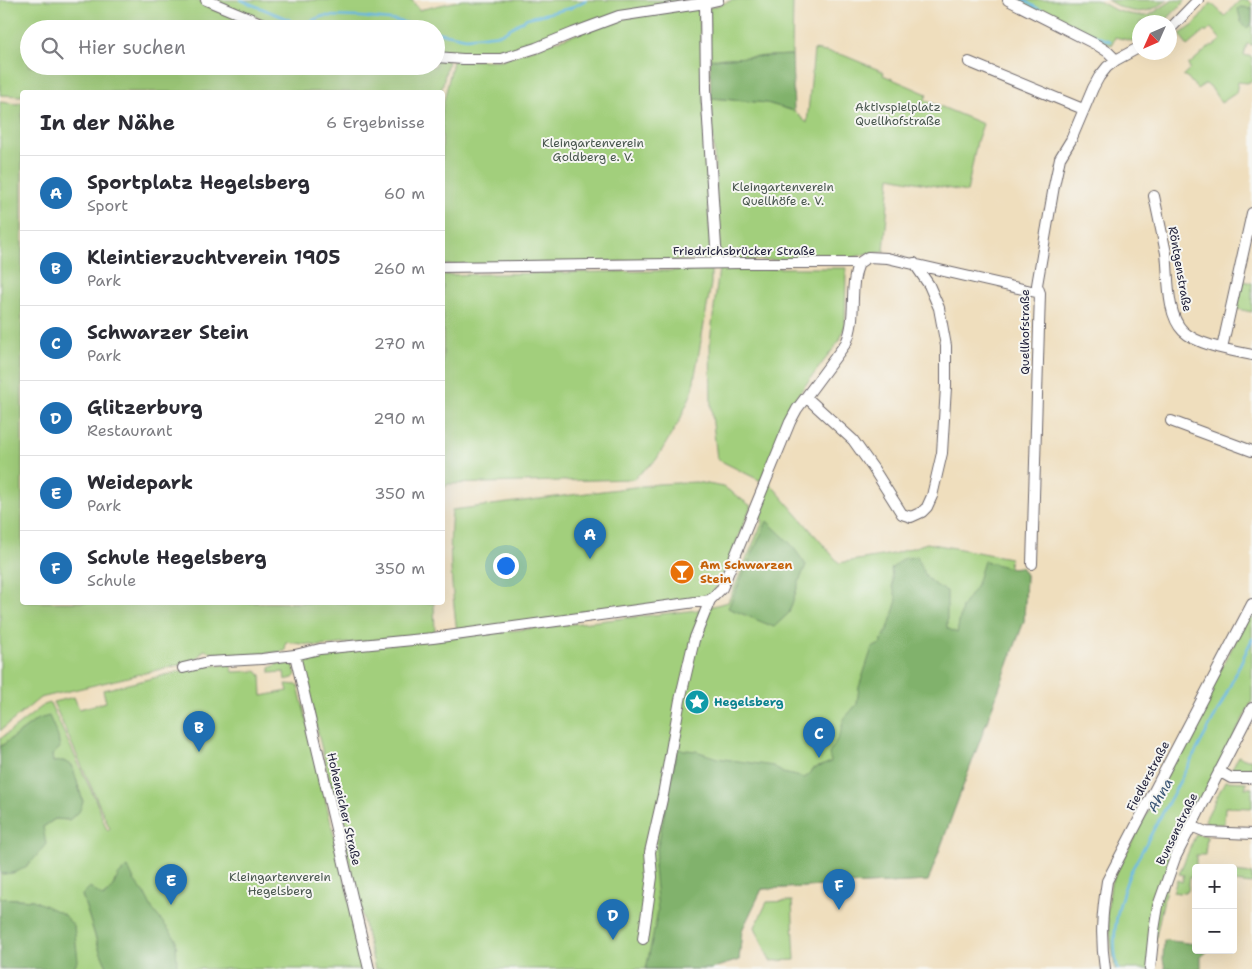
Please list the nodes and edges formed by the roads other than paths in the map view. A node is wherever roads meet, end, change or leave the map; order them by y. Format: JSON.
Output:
{"nodes":[{"id":1,"x":206,"y":0,"type":"edge"},
{"id":2,"x":718,"y":0,"type":"edge"},
{"id":3,"x":1008,"y":0,"type":"edge"},
{"id":4,"x":1198,"y":0,"type":"edge"},
{"id":5,"x":705,"y":4,"type":"junction"},
{"id":6,"x":254,"y":20,"type":"edge"},
{"id":7,"x":1177,"y":22,"type":"edge"},
{"id":8,"x":1132,"y":51,"type":"edge"},
{"id":9,"x":445,"y":58,"type":"edge"},
{"id":10,"x":1116,"y":60,"type":"junction"},
{"id":11,"x":969,"y":62,"type":"dead end"},
{"id":12,"x":1084,"y":109,"type":"junction"},
{"id":13,"x":1154,"y":196,"type":"dead end"},
{"id":14,"x":1252,"y":213,"type":"edge"},
{"id":15,"x":717,"y":263,"type":"junction"},
{"id":16,"x":858,"y":263,"type":"junction"},
{"id":17,"x":914,"y":264,"type":"junction"},
{"id":18,"x":445,"y":267,"type":"edge"},
{"id":19,"x":1040,"y":293,"type":"junction"},
{"id":20,"x":1222,"y":348,"type":"junction"},
{"id":21,"x":1252,"y":356,"type":"edge"},
{"id":22,"x":806,"y":397,"type":"junction"},
{"id":23,"x":1171,"y":421,"type":"dead end"},
{"id":24,"x":1252,"y":451,"type":"edge"},
{"id":25,"x":1032,"y":564,"type":"dead end"},
{"id":26,"x":708,"y":604,"type":"junction"},
{"id":27,"x":1252,"y":604,"type":"edge"},
{"id":28,"x":294,"y":655,"type":"junction"},
{"id":29,"x":183,"y":668,"type":"dead end"},
{"id":30,"x":1252,"y":708,"type":"edge"},
{"id":31,"x":1219,"y":771,"type":"junction"},
{"id":32,"x":1252,"y":778,"type":"edge"},
{"id":33,"x":1191,"y":826,"type":"junction"},
{"id":34,"x":1252,"y":834,"type":"edge"},
{"id":35,"x":643,"y":939,"type":"dead end"},
{"id":36,"x":369,"y":969,"type":"edge"},
{"id":37,"x":1105,"y":969,"type":"edge"},
{"id":38,"x":1150,"y":969,"type":"edge"}],
"edges":[{"from":1,"to":6,"type":"street"},
{"from":2,"to":5,"type":"street"},
{"from":3,"to":10,"type":"street"},
{"from":4,"to":7,"type":"street"},
{"from":5,"to":9,"type":"street"},
{"from":5,"to":15,"type":"street"},
{"from":8,"to":10,"type":"street","name":"Quellhofstraße"},
{"from":10,"to":12,"type":"street","name":"Quellhofstraße"},
{"from":11,"to":12,"type":"street"},
{"from":12,"to":19,"type":"street","name":"Quellhofstraße"},
{"from":13,"to":20,"type":"street","name":"Röntgenstraße"},
{"from":14,"to":20,"type":"street"},
{"from":15,"to":16,"type":"street","name":"Friedrichsbrücker Straße"},
{"from":15,"to":18,"type":"street","name":"Friedrichsbrücker Straße"},
{"from":16,"to":17,"type":"street","name":"Friedrichsbrücker Straße"},
{"from":16,"to":22,"type":"street"},
{"from":17,"to":19,"type":"street","name":"Friedrichsbrücker Straße"},
{"from":17,"to":22,"type":"street"},
{"from":19,"to":25,"type":"street","name":"Quellhofstraße"},
{"from":20,"to":21,"type":"street","name":"Röntgenstraße"},
{"from":22,"to":26,"type":"street"},
{"from":23,"to":24,"type":"street"},
{"from":26,"to":28,"type":"street"},
{"from":26,"to":35,"type":"street"},
{"from":27,"to":37,"type":"street","name":"Fiedlerstraße"},
{"from":28,"to":29,"type":"street"},
{"from":28,"to":36,"type":"street","name":"Hoheneicher Straße"},
{"from":30,"to":31,"type":"street","name":"Bunsenstraße"},
{"from":31,"to":32,"type":"street"},
{"from":31,"to":33,"type":"street","name":"Bunsenstraße"},
{"from":33,"to":34,"type":"street"},
{"from":33,"to":38,"type":"street","name":"Bunsenstraße"}]}
